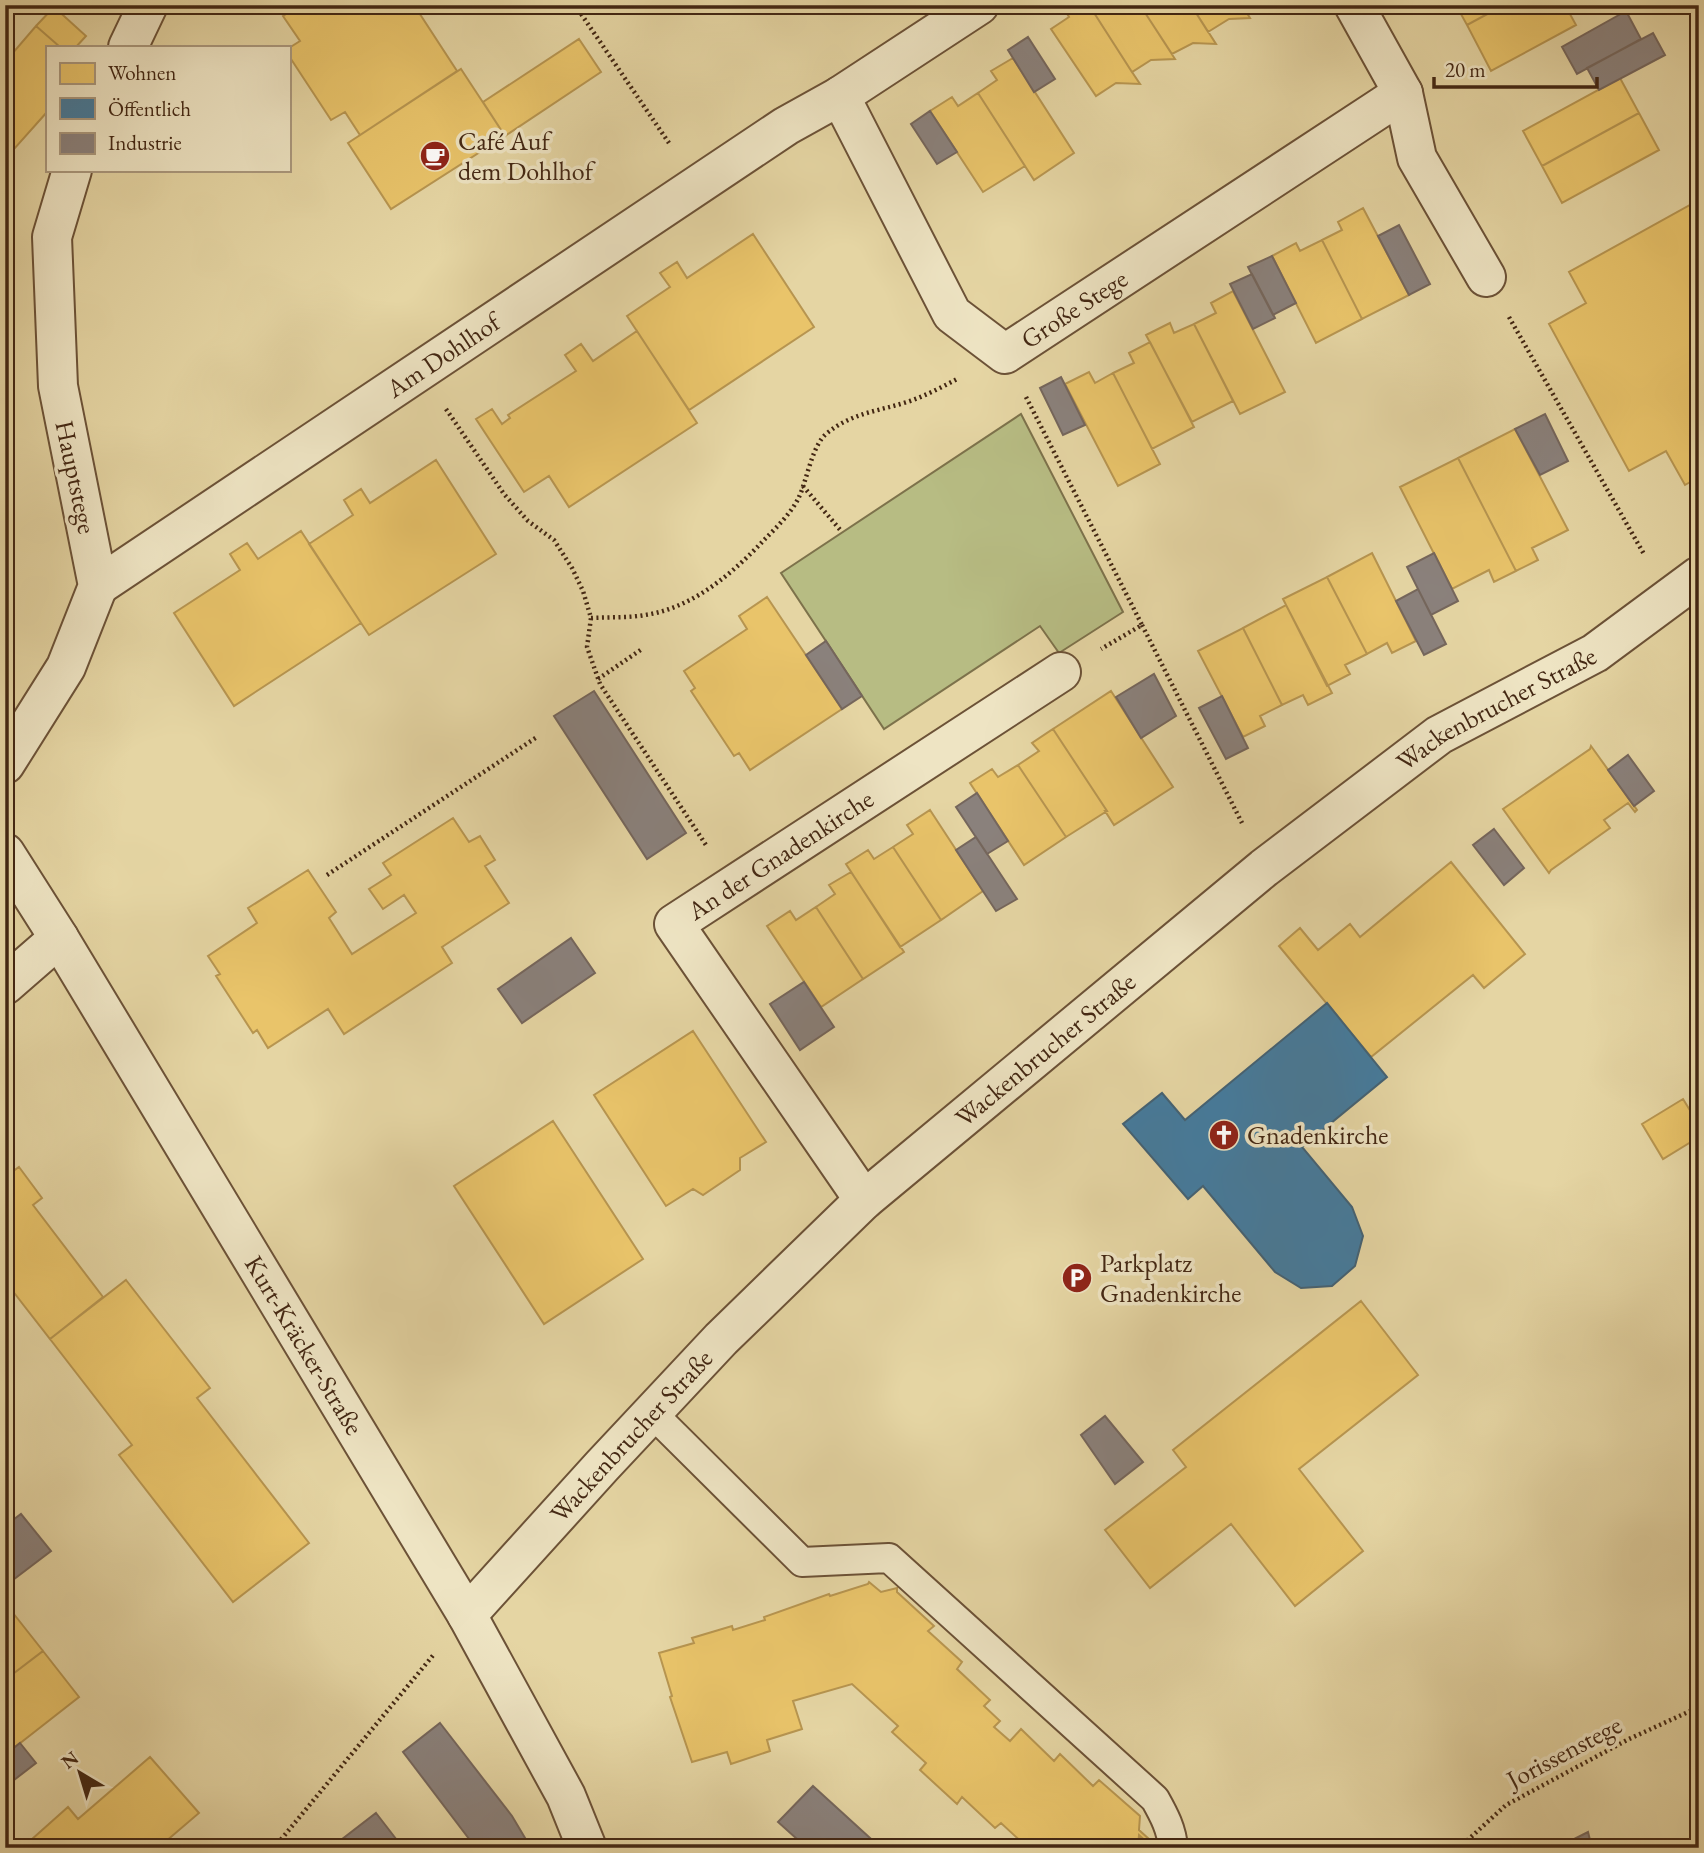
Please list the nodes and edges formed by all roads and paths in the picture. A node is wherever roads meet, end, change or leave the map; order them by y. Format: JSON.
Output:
{"nodes":[{"id":1,"x":148,"y":5,"type":"edge"},
{"id":2,"x":575,"y":5,"type":"edge"},
{"id":3,"x":979,"y":5,"type":"edge"},
{"id":4,"x":1354,"y":5,"type":"edge"},
{"id":5,"x":128,"y":46,"type":"edge"},
{"id":6,"x":1403,"y":93,"type":"junction"},
{"id":7,"x":840,"y":96,"type":"junction"},
{"id":8,"x":71,"y":172,"type":"edge"},
{"id":9,"x":698,"y":186,"type":"junction"},
{"id":10,"x":1486,"y":277,"type":"joint"},
{"id":11,"x":995,"y":347,"type":"junction"},
{"id":12,"x":420,"y":371,"type":"junction"},
{"id":13,"x":803,"y":485,"type":"junction"},
{"id":14,"x":842,"y":532,"type":"dead end"},
{"id":15,"x":98,"y":586,"type":"junction"},
{"id":16,"x":1684,"y":587,"type":"edge"},
{"id":17,"x":592,"y":618,"type":"junction"},
{"id":18,"x":1142,"y":625,"type":"junction"},
{"id":19,"x":642,"y":649,"type":"dead end"},
{"id":20,"x":1061,"y":672,"type":"joint"},
{"id":21,"x":598,"y":679,"type":"junction"},
{"id":22,"x":537,"y":737,"type":"dead end"},
{"id":23,"x":5,"y":764,"type":"edge"},
{"id":24,"x":5,"y":853,"type":"edge"},
{"id":25,"x":1264,"y":868,"type":"junction"},
{"id":26,"x":327,"y":875,"type":"dead end"},
{"id":27,"x":733,"y":886,"type":"junction"},
{"id":28,"x":59,"y":938,"type":"junction"},
{"id":29,"x":5,"y":985,"type":"edge"},
{"id":30,"x":864,"y":1200,"type":"junction"},
{"id":31,"x":652,"y":1413,"type":"junction"},
{"id":32,"x":467,"y":1615,"type":"junction"},
{"id":33,"x":1699,"y":1707,"type":"edge"},
{"id":34,"x":274,"y":1848,"type":"edge"},
{"id":35,"x":587,"y":1848,"type":"edge"},
{"id":36,"x":1173,"y":1848,"type":"edge"},
{"id":37,"x":1459,"y":1848,"type":"edge"}],
"edges":[{"from":1,"to":5,"type":"street"},
{"from":2,"to":9,"type":"path"},
{"from":3,"to":7,"type":"street"},
{"from":4,"to":6,"type":"street"},
{"from":6,"to":10,"type":"street"},
{"from":6,"to":11,"type":"street","name":"Große Stege"},
{"from":7,"to":9,"type":"street","name":"Am Dohlhof"},
{"from":7,"to":11,"type":"street","name":"Große Stege"},
{"from":8,"to":15,"type":"street","name":"Hauptstege"},
{"from":9,"to":12,"type":"street","name":"Am Dohlhof"},
{"from":10,"to":16,"type":"path"},
{"from":11,"to":13,"type":"path"},
{"from":11,"to":18,"type":"path"},
{"from":12,"to":15,"type":"street","name":"Am Dohlhof"},
{"from":12,"to":17,"type":"path"},
{"from":13,"to":14,"type":"path"},
{"from":13,"to":17,"type":"path"},
{"from":15,"to":23,"type":"street"},
{"from":16,"to":25,"type":"street","name":"Wackenbrucher Straße"},
{"from":17,"to":21,"type":"path"},
{"from":18,"to":20,"type":"path"},
{"from":18,"to":25,"type":"path"},
{"from":19,"to":21,"type":"path"},
{"from":20,"to":27,"type":"street","name":"An der Gnadenkirche"},
{"from":21,"to":27,"type":"path"},
{"from":22,"to":26,"type":"path"},
{"from":24,"to":28,"type":"street","name":"Kurt-Kräcker-Straße"},
{"from":25,"to":30,"type":"street","name":"Wackenbrucher Straße"},
{"from":27,"to":30,"type":"street","name":"An der Gnadenkirche"},
{"from":28,"to":29,"type":"street"},
{"from":28,"to":32,"type":"street","name":"Kurt-Kräcker-Straße"},
{"from":30,"to":31,"type":"street","name":"Wackenbrucher Straße"},
{"from":31,"to":32,"type":"street","name":"Wackenbrucher Straße"},
{"from":31,"to":36,"type":"lane"},
{"from":32,"to":34,"type":"path"},
{"from":32,"to":35,"type":"street","name":"Kurt-Kräcker-Straße"},
{"from":33,"to":37,"type":"path","name":"Jorissenstege"}]}
